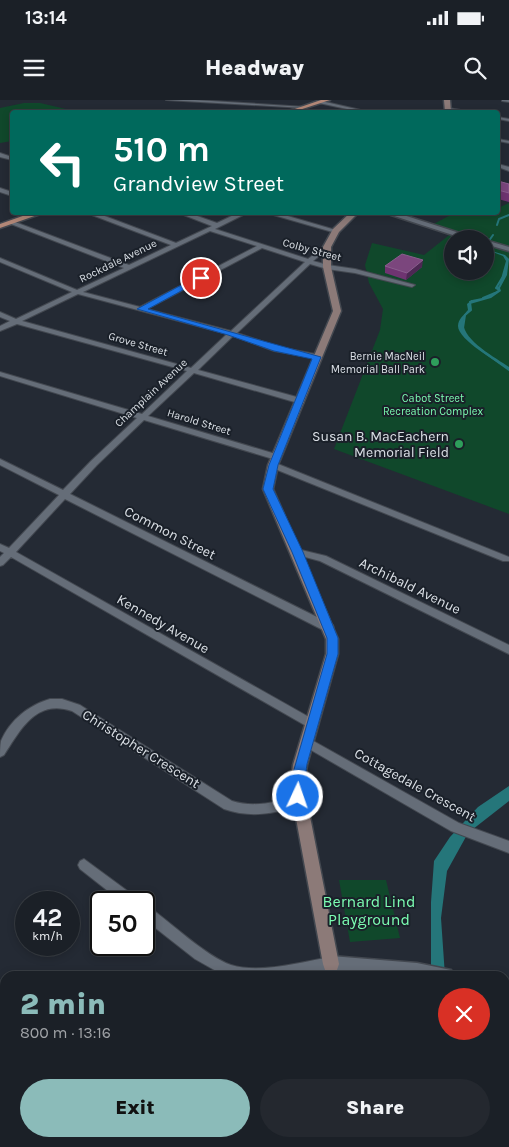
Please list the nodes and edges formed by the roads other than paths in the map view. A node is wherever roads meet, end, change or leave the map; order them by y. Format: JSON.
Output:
{"nodes":[{"id":1,"x":170,"y":100,"type":"edge"},
{"id":2,"x":196,"y":100,"type":"edge"},
{"id":3,"x":250,"y":100,"type":"edge"},
{"id":4,"x":504,"y":100,"type":"edge"},
{"id":5,"x":324,"y":101,"type":"edge"},
{"id":6,"x":509,"y":101,"type":"edge"},
{"id":7,"x":241,"y":103,"type":"junction"},
{"id":8,"x":304,"y":107,"type":"junction"},
{"id":9,"x":295,"y":110,"type":"edge"},
{"id":10,"x":358,"y":110,"type":"edge"},
{"id":11,"x":35,"y":215,"type":"edge"},
{"id":12,"x":95,"y":215,"type":"edge"},
{"id":13,"x":188,"y":215,"type":"edge"},
{"id":14,"x":239,"y":215,"type":"edge"},
{"id":15,"x":276,"y":215,"type":"edge"},
{"id":16,"x":353,"y":215,"type":"edge"},
{"id":17,"x":395,"y":215,"type":"edge"},
{"id":18,"x":14,"y":223,"type":"junction"},
{"id":19,"x":216,"y":225,"type":"junction"},
{"id":20,"x":0,"y":226,"type":"edge"},
{"id":21,"x":209,"y":229,"type":"junction"},
{"id":22,"x":444,"y":230,"type":"edge"},
{"id":23,"x":336,"y":232,"type":"junction"},
{"id":24,"x":175,"y":245,"type":"junction"},
{"id":25,"x":494,"y":245,"type":"edge"},
{"id":26,"x":262,"y":246,"type":"junction"},
{"id":27,"x":327,"y":247,"type":"junction"},
{"id":28,"x":509,"y":249,"type":"edge"},
{"id":29,"x":0,"y":260,"type":"edge"},
{"id":30,"x":308,"y":260,"type":"junction"},
{"id":31,"x":128,"y":267,"type":"junction"},
{"id":32,"x":327,"y":267,"type":"junction"},
{"id":33,"x":412,"y":286,"type":"dead end"},
{"id":34,"x":76,"y":292,"type":"junction"},
{"id":35,"x":141,"y":309,"type":"junction"},
{"id":36,"x":0,"y":314,"type":"edge"},
{"id":37,"x":15,"y":321,"type":"junction"},
{"id":38,"x":0,"y":328,"type":"edge"},
{"id":39,"x":231,"y":333,"type":"junction"},
{"id":40,"x":317,"y":357,"type":"junction"},
{"id":41,"x":191,"y":370,"type":"junction"},
{"id":42,"x":0,"y":374,"type":"edge"},
{"id":43,"x":301,"y":401,"type":"junction"},
{"id":44,"x":142,"y":417,"type":"junction"},
{"id":45,"x":275,"y":461,"type":"junction"},
{"id":46,"x":0,"y":462,"type":"edge"},
{"id":47,"x":63,"y":494,"type":"junction"},
{"id":48,"x":5,"y":549,"type":"edge"},
{"id":49,"x":297,"y":552,"type":"junction"},
{"id":50,"x":506,"y":559,"type":"dead end"},
{"id":51,"x":0,"y":563,"type":"edge"},
{"id":52,"x":329,"y":628,"type":"junction"},
{"id":53,"x":509,"y":650,"type":"edge"},
{"id":54,"x":312,"y":724,"type":"junction"},
{"id":55,"x":308,"y":742,"type":"junction"},
{"id":56,"x":0,"y":752,"type":"edge"},
{"id":57,"x":299,"y":802,"type":"junction"},
{"id":58,"x":509,"y":847,"type":"edge"},
{"id":59,"x":84,"y":865,"type":"dead end"},
{"id":60,"x":118,"y":891,"type":"edge"},
{"id":61,"x":155,"y":919,"type":"edge"},
{"id":62,"x":332,"y":970,"type":"edge"},
{"id":63,"x":231,"y":971,"type":"edge"},
{"id":64,"x":298,"y":971,"type":"edge"},
{"id":65,"x":416,"y":971,"type":"edge"}],
"edges":[{"from":1,"to":2,"type":"street"},
{"from":2,"to":7,"type":"street"},
{"from":3,"to":7,"type":"street"},
{"from":4,"to":6,"type":"street"},
{"from":5,"to":8,"type":"main road"},
{"from":5,"to":10,"type":"street"},
{"from":7,"to":8,"type":"street"},
{"from":8,"to":9,"type":"main road"},
{"from":11,"to":18,"type":"main road"},
{"from":12,"to":24,"type":"street"},
{"from":13,"to":19,"type":"street"},
{"from":14,"to":19,"type":"street","name":"Rockdale Avenue"},
{"from":15,"to":23,"type":"street"},
{"from":16,"to":23,"type":"main road"},
{"from":17,"to":22,"type":"street"},
{"from":18,"to":20,"type":"main road"},
{"from":18,"to":31,"type":"street"},
{"from":19,"to":21,"type":"street","name":"Rockdale Avenue"},
{"from":21,"to":24,"type":"street","name":"Rockdale Avenue"},
{"from":21,"to":26,"type":"street","name":"Colby Street"},
{"from":23,"to":27,"type":"main road"},
{"from":24,"to":31,"type":"street","name":"Rockdale Avenue"},
{"from":25,"to":28,"type":"street"},
{"from":26,"to":30,"type":"street","name":"Colby Street"},
{"from":26,"to":35,"type":"street"},
{"from":27,"to":30,"type":"street","name":"Champlain Avenue"},
{"from":27,"to":32,"type":"main road"},
{"from":29,"to":34,"type":"street"},
{"from":30,"to":32,"type":"street","name":"Colby Street"},
{"from":30,"to":39,"type":"street","name":"Champlain Avenue"},
{"from":31,"to":34,"type":"street","name":"Rockdale Avenue"},
{"from":32,"to":33,"type":"street","name":"Colby Street"},
{"from":32,"to":40,"type":"main road"},
{"from":34,"to":35,"type":"street"},
{"from":34,"to":37,"type":"street","name":"Rockdale Avenue"},
{"from":35,"to":39,"type":"street"},
{"from":36,"to":37,"type":"street","name":"Grove Street"},
{"from":37,"to":38,"type":"street","name":"Rockdale Avenue"},
{"from":37,"to":41,"type":"street","name":"Grove Street"},
{"from":39,"to":40,"type":"street"},
{"from":39,"to":41,"type":"street","name":"Champlain Avenue"},
{"from":40,"to":43,"type":"main road"},
{"from":41,"to":43,"type":"street","name":"Grove Street"},
{"from":41,"to":44,"type":"street","name":"Champlain Avenue"},
{"from":42,"to":44,"type":"street","name":"Harold Street"},
{"from":43,"to":45,"type":"main road"},
{"from":44,"to":45,"type":"street","name":"Harold Street"},
{"from":44,"to":47,"type":"street","name":"Champlain Avenue"},
{"from":45,"to":49,"type":"main road"},
{"from":45,"to":50,"type":"street","name":"Harold Street"},
{"from":46,"to":47,"type":"street","name":"Common Street"},
{"from":47,"to":48,"type":"street","name":"Champlain Avenue"},
{"from":47,"to":52,"type":"street","name":"Common Street"},
{"from":48,"to":51,"type":"street","name":"Champlain Avenue"},
{"from":48,"to":54,"type":"street","name":"Kennedy Avenue"},
{"from":49,"to":52,"type":"main road"},
{"from":49,"to":53,"type":"street","name":"Archibald Avenue"},
{"from":52,"to":54,"type":"main road"},
{"from":54,"to":55,"type":"main road"},
{"from":55,"to":57,"type":"main road"},
{"from":55,"to":58,"type":"street","name":"Cottagedale Crescent"},
{"from":56,"to":57,"type":"street","name":"Christopher Crescent"},
{"from":57,"to":62,"type":"main road"},
{"from":59,"to":60,"type":"street"},
{"from":61,"to":63,"type":"street"},
{"from":62,"to":64,"type":"street"},
{"from":62,"to":65,"type":"street"}]}
